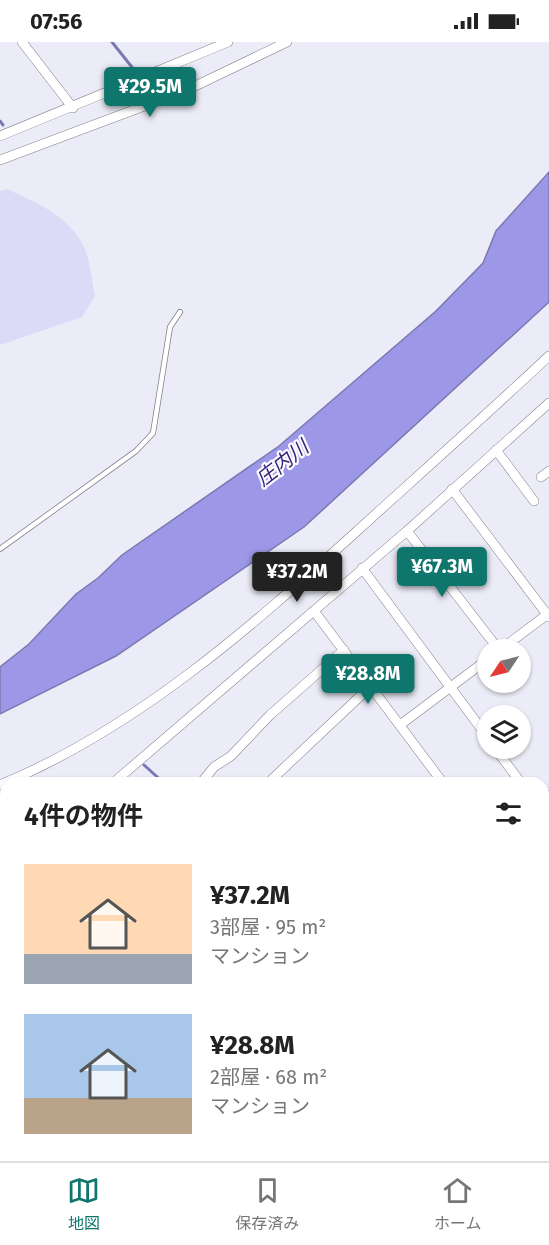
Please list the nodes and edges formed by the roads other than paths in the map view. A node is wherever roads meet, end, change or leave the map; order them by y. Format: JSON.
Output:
{"nodes":[{"id":1,"x":22,"y":42,"type":"edge"},
{"id":2,"x":201,"y":42,"type":"edge"},
{"id":3,"x":228,"y":42,"type":"edge"},
{"id":4,"x":287,"y":42,"type":"edge"},
{"id":5,"x":208,"y":51,"type":"junction"},
{"id":6,"x":73,"y":108,"type":"junction"},
{"id":7,"x":0,"y":136,"type":"edge"},
{"id":8,"x":0,"y":160,"type":"edge"},
{"id":9,"x":180,"y":312,"type":"dead end"},
{"id":10,"x":549,"y":356,"type":"edge"},
{"id":11,"x":547,"y":409,"type":"edge"},
{"id":12,"x":496,"y":450,"type":"junction"},
{"id":13,"x":452,"y":489,"type":"junction"},
{"id":14,"x":534,"y":501,"type":"dead end"},
{"id":15,"x":407,"y":531,"type":"junction"},
{"id":16,"x":0,"y":549,"type":"edge"},
{"id":17,"x":362,"y":568,"type":"junction"},
{"id":18,"x":314,"y":610,"type":"junction"},
{"id":19,"x":548,"y":615,"type":"edge"},
{"id":20,"x":491,"y":639,"type":"edge"},
{"id":21,"x":515,"y":639,"type":"edge"},
{"id":22,"x":344,"y":650,"type":"junction"},
{"id":23,"x":477,"y":667,"type":"edge"},
{"id":24,"x":371,"y":686,"type":"junction"},
{"id":25,"x":450,"y":688,"type":"junction"},
{"id":26,"x":477,"y":724,"type":"edge"},
{"id":27,"x":400,"y":725,"type":"junction"},
{"id":28,"x":503,"y":759,"type":"edge"},
{"id":29,"x":16,"y":777,"type":"edge"},
{"id":30,"x":120,"y":777,"type":"edge"},
{"id":31,"x":206,"y":777,"type":"edge"},
{"id":32,"x":274,"y":777,"type":"edge"},
{"id":33,"x":439,"y":777,"type":"edge"},
{"id":34,"x":517,"y":777,"type":"edge"}],
"edges":[{"from":1,"to":6,"type":"street"},
{"from":2,"to":5,"type":"street"},
{"from":3,"to":5,"type":"street"},
{"from":4,"to":8,"type":"street"},
{"from":5,"to":6,"type":"street"},
{"from":6,"to":7,"type":"street"},
{"from":9,"to":16,"type":"lane"},
{"from":10,"to":29,"type":"street"},
{"from":11,"to":12,"type":"street"},
{"from":12,"to":13,"type":"street"},
{"from":12,"to":14,"type":"street"},
{"from":13,"to":15,"type":"street"},
{"from":13,"to":19,"type":"street"},
{"from":15,"to":17,"type":"street"},
{"from":15,"to":20,"type":"street"},
{"from":17,"to":18,"type":"street"},
{"from":17,"to":25,"type":"street"},
{"from":18,"to":22,"type":"street"},
{"from":18,"to":30,"type":"street"},
{"from":19,"to":21,"type":"street"},
{"from":22,"to":24,"type":"street"},
{"from":22,"to":31,"type":"street"},
{"from":23,"to":25,"type":"street"},
{"from":24,"to":27,"type":"street"},
{"from":24,"to":32,"type":"street"},
{"from":25,"to":26,"type":"street"},
{"from":25,"to":27,"type":"street"},
{"from":27,"to":33,"type":"street"},
{"from":28,"to":34,"type":"street"}]}
